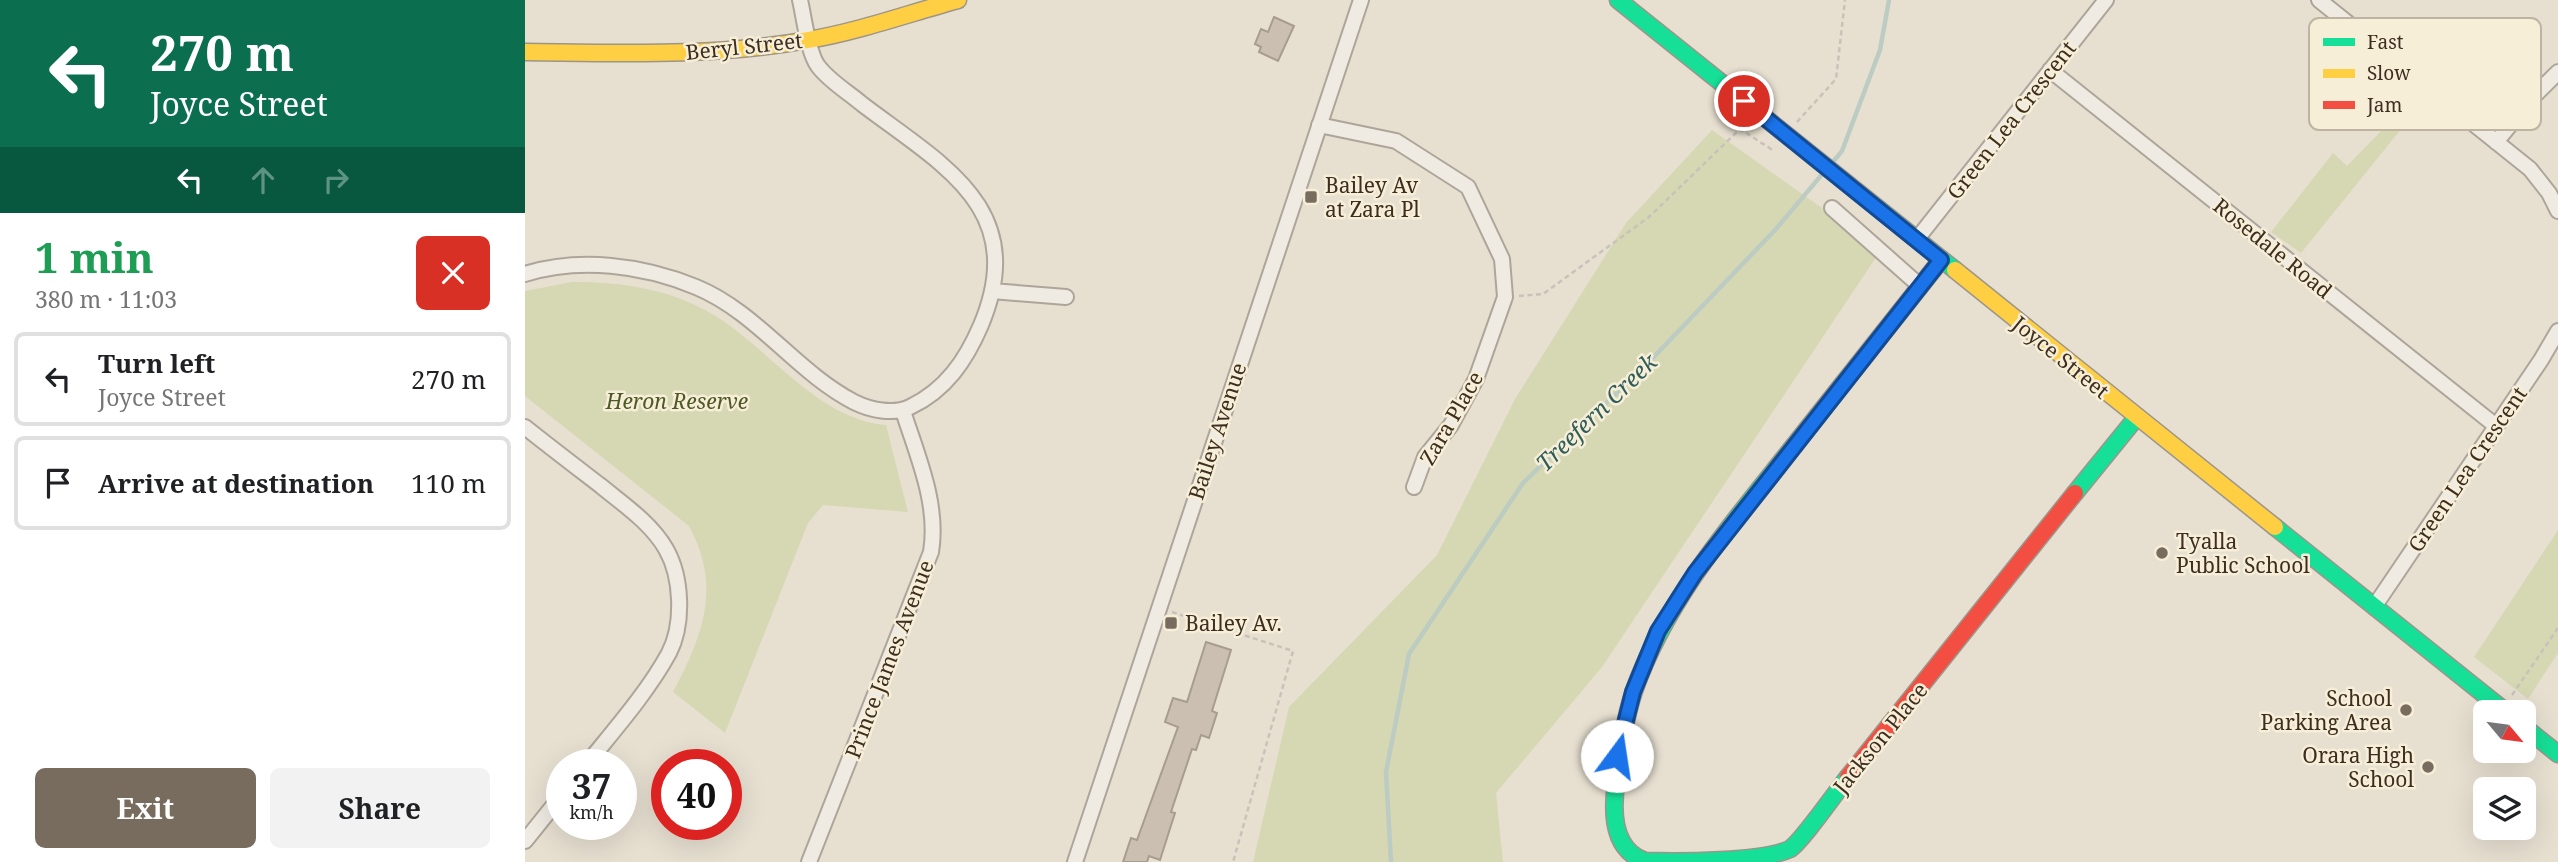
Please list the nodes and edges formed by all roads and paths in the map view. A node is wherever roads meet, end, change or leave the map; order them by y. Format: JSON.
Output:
{"nodes":[{"id":1,"x":800,"y":0,"type":"edge"},
{"id":2,"x":958,"y":0,"type":"edge"},
{"id":3,"x":1361,"y":0,"type":"edge"},
{"id":4,"x":1618,"y":0,"type":"edge"},
{"id":5,"x":1845,"y":0,"type":"edge"},
{"id":6,"x":2106,"y":0,"type":"edge"},
{"id":7,"x":2319,"y":0,"type":"edge"},
{"id":8,"x":2341,"y":18,"type":"edge"},
{"id":9,"x":810,"y":40,"type":"junction"},
{"id":10,"x":525,"y":52,"type":"edge"},
{"id":11,"x":2050,"y":70,"type":"junction"},
{"id":12,"x":2558,"y":72,"type":"edge"},
{"id":13,"x":2541,"y":89,"type":"edge"},
{"id":14,"x":1319,"y":125,"type":"junction"},
{"id":15,"x":2481,"y":130,"type":"edge"},
{"id":16,"x":2506,"y":130,"type":"edge"},
{"id":17,"x":1786,"y":135,"type":"junction"},
{"id":18,"x":2496,"y":142,"type":"junction"},
{"id":19,"x":1832,"y":208,"type":"dead end"},
{"id":20,"x":2558,"y":211,"type":"edge"},
{"id":21,"x":1917,"y":239,"type":"junction"},
{"id":22,"x":1941,"y":260,"type":"junction"},
{"id":23,"x":525,"y":274,"type":"edge"},
{"id":24,"x":1920,"y":286,"type":"junction"},
{"id":25,"x":992,"y":291,"type":"junction"},
{"id":26,"x":1066,"y":297,"type":"dead end"},
{"id":27,"x":1505,"y":297,"type":"junction"},
{"id":28,"x":2558,"y":331,"type":"edge"},
{"id":29,"x":903,"y":411,"type":"junction"},
{"id":30,"x":2136,"y":418,"type":"junction"},
{"id":31,"x":2496,"y":426,"type":"junction"},
{"id":32,"x":525,"y":427,"type":"edge"},
{"id":33,"x":1414,"y":487,"type":"dead end"},
{"id":34,"x":2374,"y":607,"type":"junction"},
{"id":35,"x":1159,"y":608,"type":"junction"},
{"id":36,"x":2558,"y":628,"type":"edge"},
{"id":37,"x":2490,"y":700,"type":"edge"},
{"id":38,"x":2511,"y":700,"type":"edge"},
{"id":39,"x":2536,"y":736,"type":"edge"},
{"id":40,"x":599,"y":749,"type":"edge"},
{"id":41,"x":2558,"y":754,"type":"edge"},
{"id":42,"x":546,"y":815,"type":"edge"},
{"id":43,"x":525,"y":841,"type":"edge"},
{"id":44,"x":809,"y":862,"type":"edge"},
{"id":45,"x":1075,"y":862,"type":"edge"},
{"id":46,"x":1233,"y":862,"type":"edge"}],
"edges":[{"from":1,"to":9,"type":"street"},
{"from":2,"to":9,"type":"street","name":"Beryl Street"},
{"from":3,"to":14,"type":"street","name":"Bailey Avenue"},
{"from":4,"to":17,"type":"street","name":"Joyce Street"},
{"from":5,"to":17,"type":"path"},
{"from":6,"to":11,"type":"street","name":"Green Lea Crescent"},
{"from":7,"to":8,"type":"street"},
{"from":9,"to":10,"type":"street","name":"Beryl Street"},
{"from":9,"to":25,"type":"street"},
{"from":11,"to":21,"type":"street","name":"Green Lea Crescent"},
{"from":11,"to":31,"type":"street","name":"Rosedale Road"},
{"from":12,"to":13,"type":"street"},
{"from":14,"to":27,"type":"street","name":"Zara Place"},
{"from":14,"to":35,"type":"street","name":"Bailey Avenue"},
{"from":15,"to":18,"type":"street"},
{"from":16,"to":18,"type":"street"},
{"from":17,"to":21,"type":"street","name":"Joyce Street"},
{"from":17,"to":27,"type":"path"},
{"from":18,"to":20,"type":"street"},
{"from":19,"to":24,"type":"street"},
{"from":21,"to":22,"type":"street","name":"Joyce Street"},
{"from":22,"to":24,"type":"street","name":"Jackson Place"},
{"from":22,"to":30,"type":"street","name":"Joyce Street"},
{"from":23,"to":29,"type":"street"},
{"from":24,"to":30,"type":"street","name":"Jackson Place"},
{"from":25,"to":26,"type":"street"},
{"from":25,"to":29,"type":"street"},
{"from":27,"to":33,"type":"street","name":"Zara Place"},
{"from":28,"to":31,"type":"street","name":"Green Lea Crescent"},
{"from":29,"to":44,"type":"street","name":"Prince James Avenue"},
{"from":30,"to":34,"type":"street","name":"Joyce Street"},
{"from":31,"to":34,"type":"street","name":"Green Lea Crescent"},
{"from":32,"to":40,"type":"street"},
{"from":34,"to":37,"type":"street","name":"Joyce Street"},
{"from":35,"to":45,"type":"street","name":"Bailey Avenue"},
{"from":35,"to":46,"type":"path"},
{"from":36,"to":38,"type":"path"},
{"from":39,"to":41,"type":"street"},
{"from":42,"to":43,"type":"street"}]}
